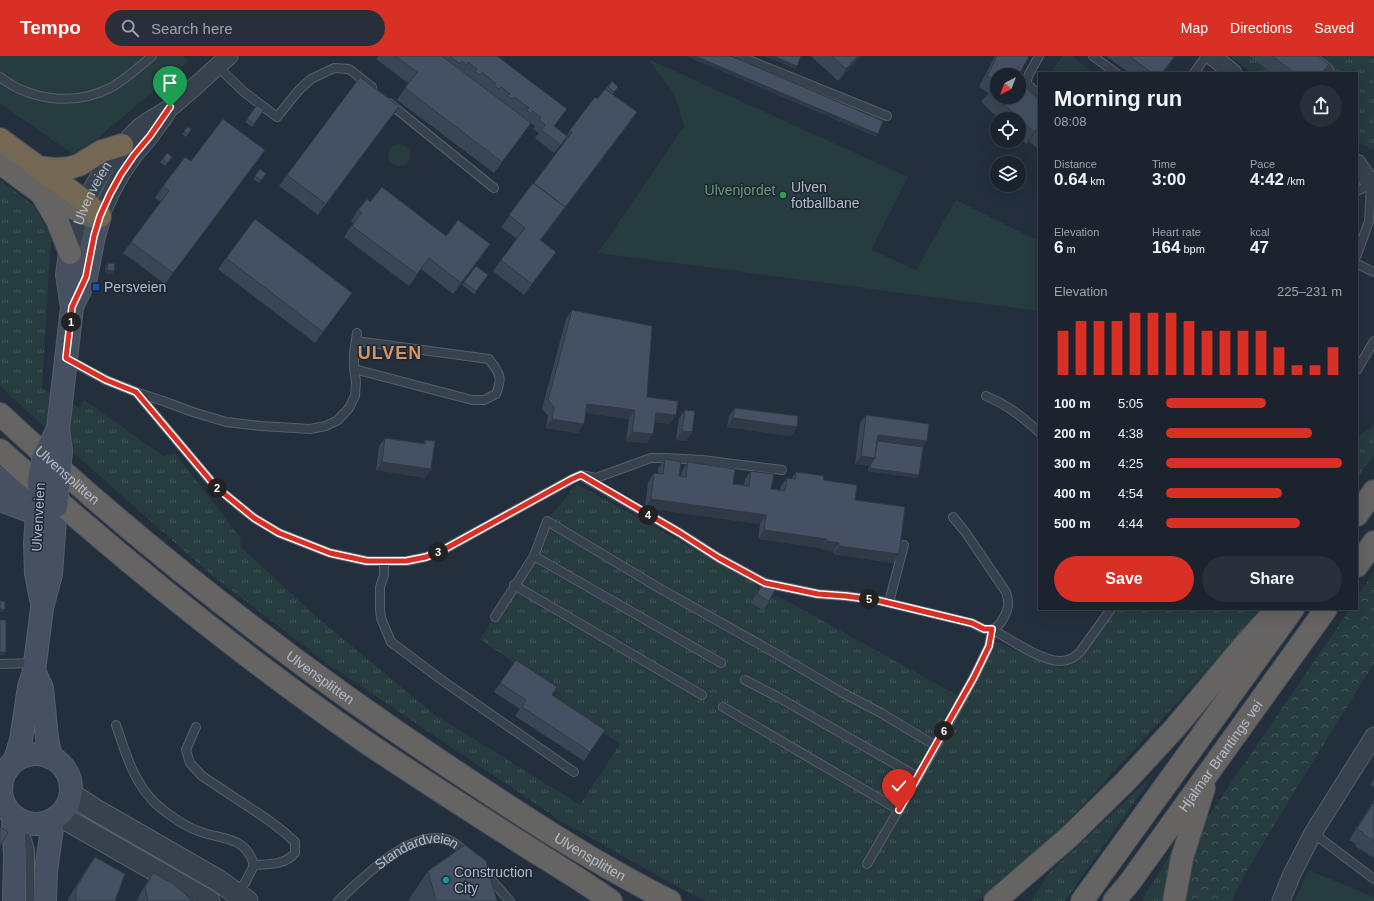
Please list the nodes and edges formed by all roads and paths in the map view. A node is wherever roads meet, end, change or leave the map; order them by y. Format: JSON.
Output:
{"nodes":[{"id":1,"x":152,"y":56,"type":"edge"},
{"id":2,"x":739,"y":56,"type":"edge"},
{"id":3,"x":1039,"y":56,"type":"edge"},
{"id":4,"x":1093,"y":56,"type":"edge"},
{"id":5,"x":1206,"y":56,"type":"edge"},
{"id":6,"x":1212,"y":56,"type":"edge"},
{"id":7,"x":1312,"y":56,"type":"edge"},
{"id":8,"x":220,"y":60,"type":"edge"},
{"id":9,"x":1115,"y":72,"type":"edge"},
{"id":10,"x":1195,"y":72,"type":"edge"},
{"id":11,"x":1232,"y":72,"type":"edge"},
{"id":12,"x":1330,"y":72,"type":"edge"},
{"id":13,"x":0,"y":76,"type":"edge"},
{"id":14,"x":1038,"y":94,"type":"edge"},
{"id":15,"x":170,"y":107,"type":"junction"},
{"id":16,"x":887,"y":116,"type":"dead end"},
{"id":17,"x":0,"y":139,"type":"edge"},
{"id":18,"x":122,"y":145,"type":"junction"},
{"id":19,"x":0,"y":163,"type":"edge"},
{"id":20,"x":1358,"y":165,"type":"edge"},
{"id":21,"x":37,"y":167,"type":"junction"},
{"id":22,"x":1367,"y":186,"type":"edge"},
{"id":23,"x":494,"y":188,"type":"dead end"},
{"id":24,"x":40,"y":193,"type":"junction"},
{"id":25,"x":90,"y":211,"type":"junction"},
{"id":26,"x":1358,"y":252,"type":"edge"},
{"id":27,"x":70,"y":253,"type":"junction"},
{"id":28,"x":1358,"y":264,"type":"edge"},
{"id":29,"x":1374,"y":272,"type":"edge"},
{"id":30,"x":72,"y":307,"type":"junction"},
{"id":31,"x":1374,"y":341,"type":"edge"},
{"id":32,"x":66,"y":358,"type":"junction"},
{"id":33,"x":1358,"y":368,"type":"edge"},
{"id":34,"x":354,"y":369,"type":"junction"},
{"id":35,"x":136,"y":392,"type":"junction"},
{"id":36,"x":986,"y":396,"type":"dead end"},
{"id":37,"x":0,"y":414,"type":"edge"},
{"id":38,"x":58,"y":429,"type":"junction"},
{"id":39,"x":1038,"y":431,"type":"edge"},
{"id":40,"x":0,"y":450,"type":"edge"},
{"id":41,"x":782,"y":470,"type":"dead end"},
{"id":42,"x":581,"y":475,"type":"junction"},
{"id":43,"x":0,"y":478,"type":"edge"},
{"id":44,"x":39,"y":488,"type":"junction"},
{"id":45,"x":1374,"y":491,"type":"edge"},
{"id":46,"x":0,"y":497,"type":"edge"},
{"id":47,"x":46,"y":510,"type":"junction"},
{"id":48,"x":1358,"y":514,"type":"edge"},
{"id":49,"x":953,"y":517,"type":"dead end"},
{"id":50,"x":1374,"y":542,"type":"edge"},
{"id":51,"x":904,"y":545,"type":"dead end"},
{"id":52,"x":534,"y":556,"type":"junction"},
{"id":53,"x":384,"y":561,"type":"junction"},
{"id":54,"x":1358,"y":565,"type":"edge"},
{"id":55,"x":514,"y":585,"type":"junction"},
{"id":56,"x":889,"y":602,"type":"junction"},
{"id":57,"x":42,"y":608,"type":"junction"},
{"id":58,"x":1110,"y":610,"type":"edge"},
{"id":59,"x":1276,"y":610,"type":"edge"},
{"id":60,"x":1292,"y":610,"type":"edge"},
{"id":61,"x":1325,"y":610,"type":"edge"},
{"id":62,"x":495,"y":617,"type":"dead end"},
{"id":63,"x":992,"y":629,"type":"junction"},
{"id":64,"x":721,"y":663,"type":"dead end"},
{"id":65,"x":0,"y":664,"type":"edge"},
{"id":66,"x":35,"y":667,"type":"junction"},
{"id":67,"x":745,"y":680,"type":"dead end"},
{"id":68,"x":702,"y":695,"type":"dead end"},
{"id":69,"x":723,"y":707,"type":"dead end"},
{"id":70,"x":116,"y":725,"type":"dead end"},
{"id":71,"x":196,"y":727,"type":"dead end"},
{"id":72,"x":1374,"y":736,"type":"edge"},
{"id":73,"x":936,"y":746,"type":"junction"},
{"id":74,"x":51,"y":758,"type":"junction"},
{"id":75,"x":15,"y":760,"type":"junction"},
{"id":76,"x":1211,"y":769,"type":"junction"},
{"id":77,"x":574,"y":772,"type":"dead end"},
{"id":78,"x":918,"y":777,"type":"junction"},
{"id":79,"x":0,"y":788,"type":"edge"},
{"id":80,"x":71,"y":794,"type":"junction"},
{"id":81,"x":899,"y":810,"type":"junction"},
{"id":82,"x":18,"y":819,"type":"junction"},
{"id":83,"x":56,"y":819,"type":"junction"},
{"id":84,"x":1313,"y":833,"type":"junction"},
{"id":85,"x":1050,"y":855,"type":"junction"},
{"id":86,"x":472,"y":857,"type":"edge"},
{"id":87,"x":867,"y":864,"type":"dead end"},
{"id":88,"x":254,"y":865,"type":"junction"},
{"id":89,"x":482,"y":869,"type":"edge"},
{"id":90,"x":1374,"y":879,"type":"edge"},
{"id":91,"x":1126,"y":891,"type":"edge"},
{"id":92,"x":242,"y":896,"type":"edge"},
{"id":93,"x":604,"y":896,"type":"edge"},
{"id":94,"x":14,"y":901,"type":"edge"},
{"id":95,"x":30,"y":901,"type":"edge"},
{"id":96,"x":45,"y":901,"type":"edge"},
{"id":97,"x":208,"y":901,"type":"edge"},
{"id":98,"x":338,"y":901,"type":"edge"},
{"id":99,"x":510,"y":901,"type":"edge"},
{"id":100,"x":618,"y":901,"type":"edge"},
{"id":101,"x":670,"y":901,"type":"edge"},
{"id":102,"x":995,"y":901,"type":"edge"},
{"id":103,"x":1022,"y":901,"type":"edge"},
{"id":104,"x":1082,"y":901,"type":"edge"},
{"id":105,"x":1114,"y":901,"type":"edge"},
{"id":106,"x":1174,"y":901,"type":"edge"},
{"id":107,"x":1281,"y":901,"type":"edge"}],
"edges":[{"from":1,"to":13,"type":"lane"},
{"from":2,"to":16,"type":"lane"},
{"from":3,"to":14,"type":"lane"},
{"from":4,"to":9,"type":"lane"},
{"from":5,"to":10,"type":"lane"},
{"from":6,"to":11,"type":"street"},
{"from":7,"to":12,"type":"lane"},
{"from":8,"to":15,"type":"street","name":"Ulvenveien"},
{"from":8,"to":23,"type":"lane"},
{"from":15,"to":18,"type":"street","name":"Ulvenveien"},
{"from":15,"to":25,"type":"street","name":"Ulvenveien"},
{"from":17,"to":21,"type":"highway"},
{"from":18,"to":21,"type":"highway"},
{"from":18,"to":25,"type":"street","name":"Ulvenveien"},
{"from":19,"to":24,"type":"highway"},
{"from":20,"to":22,"type":"street"},
{"from":21,"to":25,"type":"highway"},
{"from":22,"to":26,"type":"lane"},
{"from":24,"to":25,"type":"highway"},
{"from":24,"to":27,"type":"highway"},
{"from":25,"to":27,"type":"street","name":"Ulvenveien"},
{"from":25,"to":30,"type":"main road","name":"Ulvenveien"},
{"from":27,"to":30,"type":"main road","name":"Ulvenveien"},
{"from":28,"to":29,"type":"lane"},
{"from":30,"to":32,"type":"main road","name":"Ulvenveien"},
{"from":31,"to":33,"type":"lane"},
{"from":32,"to":35,"type":"lane"},
{"from":32,"to":38,"type":"main road","name":"Ulvenveien"},
{"from":34,"to":34,"type":"lane"},
{"from":34,"to":35,"type":"lane"},
{"from":35,"to":53,"type":"lane"},
{"from":36,"to":39,"type":"lane"},
{"from":37,"to":101,"type":"highway","name":"Ulvensplitten"},
{"from":38,"to":44,"type":"main road","name":"Ulvenveien","bridge":true},
{"from":38,"to":47,"type":"main road","name":"Ulvenveien","bridge":true},
{"from":40,"to":93,"type":"highway","name":"Ulvensplitten"},
{"from":41,"to":42,"type":"lane"},
{"from":42,"to":53,"type":"lane"},
{"from":42,"to":56,"type":"lane"},
{"from":43,"to":44,"type":"main road"},
{"from":44,"to":47,"type":"main road","name":"Ulvenveien"},
{"from":45,"to":48,"type":"highway"},
{"from":46,"to":47,"type":"main road"},
{"from":47,"to":57,"type":"main road","name":"Ulvenveien"},
{"from":47,"to":57,"type":"main road","name":"Ulvenveien"},
{"from":49,"to":63,"type":"lane"},
{"from":50,"to":54,"type":"highway"},
{"from":51,"to":56,"type":"lane"},
{"from":52,"to":55,"type":"lane"},
{"from":52,"to":64,"type":"lane"},
{"from":52,"to":73,"type":"lane"},
{"from":53,"to":77,"type":"lane"},
{"from":55,"to":62,"type":"lane"},
{"from":55,"to":68,"type":"lane"},
{"from":56,"to":63,"type":"lane"},
{"from":57,"to":66,"type":"main road","name":"Ulvenveien"},
{"from":58,"to":63,"type":"lane"},
{"from":59,"to":85,"type":"highway"},
{"from":60,"to":104,"type":"highway","name":"Hjalmar Brantings vei"},
{"from":61,"to":76,"type":"highway","name":"Hjalmar Brantings vei"},
{"from":63,"to":73,"type":"lane"},
{"from":65,"to":66,"type":"lane"},
{"from":66,"to":74,"type":"main road"},
{"from":66,"to":75,"type":"main road","name":"Ulvenveien"},
{"from":67,"to":78,"type":"lane"},
{"from":69,"to":81,"type":"lane"},
{"from":70,"to":88,"type":"lane"},
{"from":71,"to":88,"type":"lane"},
{"from":72,"to":84,"type":"street"},
{"from":73,"to":78,"type":"lane"},
{"from":74,"to":75,"type":"main road"},
{"from":74,"to":80,"type":"main road"},
{"from":75,"to":79,"type":"main road"},
{"from":76,"to":91,"type":"highway","name":"Hjalmar Brantings vei"},
{"from":76,"to":106,"type":"highway"},
{"from":78,"to":81,"type":"lane"},
{"from":79,"to":82,"type":"main road"},
{"from":80,"to":83,"type":"main road"},
{"from":80,"to":92,"type":"street"},
{"from":81,"to":87,"type":"lane"},
{"from":82,"to":83,"type":"main road"},
{"from":82,"to":94,"type":"main road"},
{"from":82,"to":95,"type":"lane"},
{"from":83,"to":96,"type":"main road"},
{"from":83,"to":97,"type":"street"},
{"from":84,"to":90,"type":"lane"},
{"from":84,"to":107,"type":"street"},
{"from":85,"to":102,"type":"highway"},
{"from":85,"to":103,"type":"highway"},
{"from":86,"to":98,"type":"lane","name":"Standardveien"},
{"from":88,"to":92,"type":"lane"},
{"from":89,"to":99,"type":"lane"},
{"from":91,"to":105,"type":"highway","name":"Hjalmar Brantings vei"},
{"from":93,"to":100,"type":"highway","name":"Ulvensplitten"}]}
